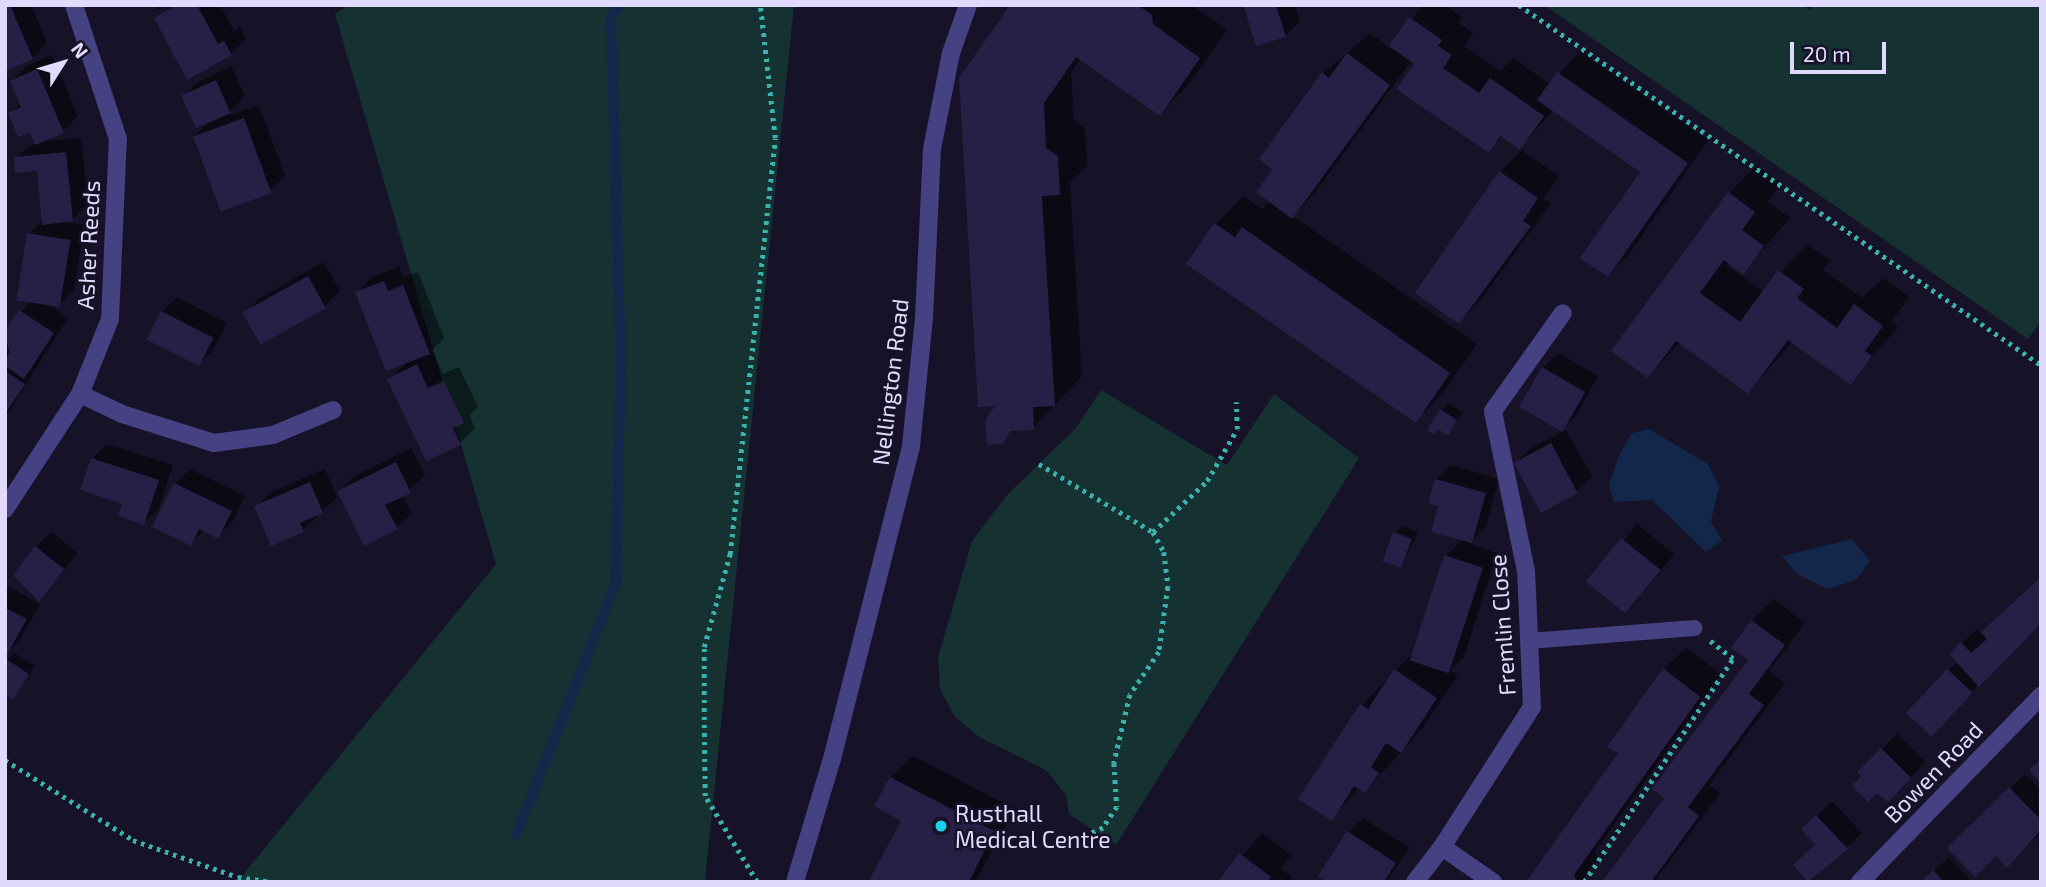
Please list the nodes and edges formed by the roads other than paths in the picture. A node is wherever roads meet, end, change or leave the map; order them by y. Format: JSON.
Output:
{"nodes":[{"id":1,"x":74,"y":5,"type":"edge"},
{"id":2,"x":968,"y":5,"type":"edge"},
{"id":3,"x":1563,"y":313,"type":"dead end"},
{"id":4,"x":80,"y":394,"type":"junction"},
{"id":5,"x":333,"y":410,"type":"dead end"},
{"id":6,"x":5,"y":509,"type":"edge"},
{"id":7,"x":1693,"y":628,"type":"road end"},
{"id":8,"x":1529,"y":641,"type":"junction"},
{"id":9,"x":2041,"y":696,"type":"edge"},
{"id":10,"x":1442,"y":847,"type":"junction"},
{"id":11,"x":795,"y":882,"type":"edge"},
{"id":12,"x":1415,"y":882,"type":"edge"},
{"id":13,"x":1493,"y":882,"type":"edge"},
{"id":14,"x":1860,"y":882,"type":"edge"}],
"edges":[{"from":1,"to":4,"type":"street","name":"Asher Reeds"},
{"from":2,"to":11,"type":"street","name":"Nellington Road"},
{"from":3,"to":8,"type":"street","name":"Fremlin Close"},
{"from":4,"to":5,"type":"street"},
{"from":4,"to":6,"type":"street","name":"Asher Reeds"},
{"from":7,"to":8,"type":"lane"},
{"from":8,"to":10,"type":"street","name":"Fremlin Close"},
{"from":9,"to":14,"type":"street","name":"Bowen Road"},
{"from":10,"to":12,"type":"street","name":"Fremlin Close"},
{"from":10,"to":13,"type":"street"}]}
